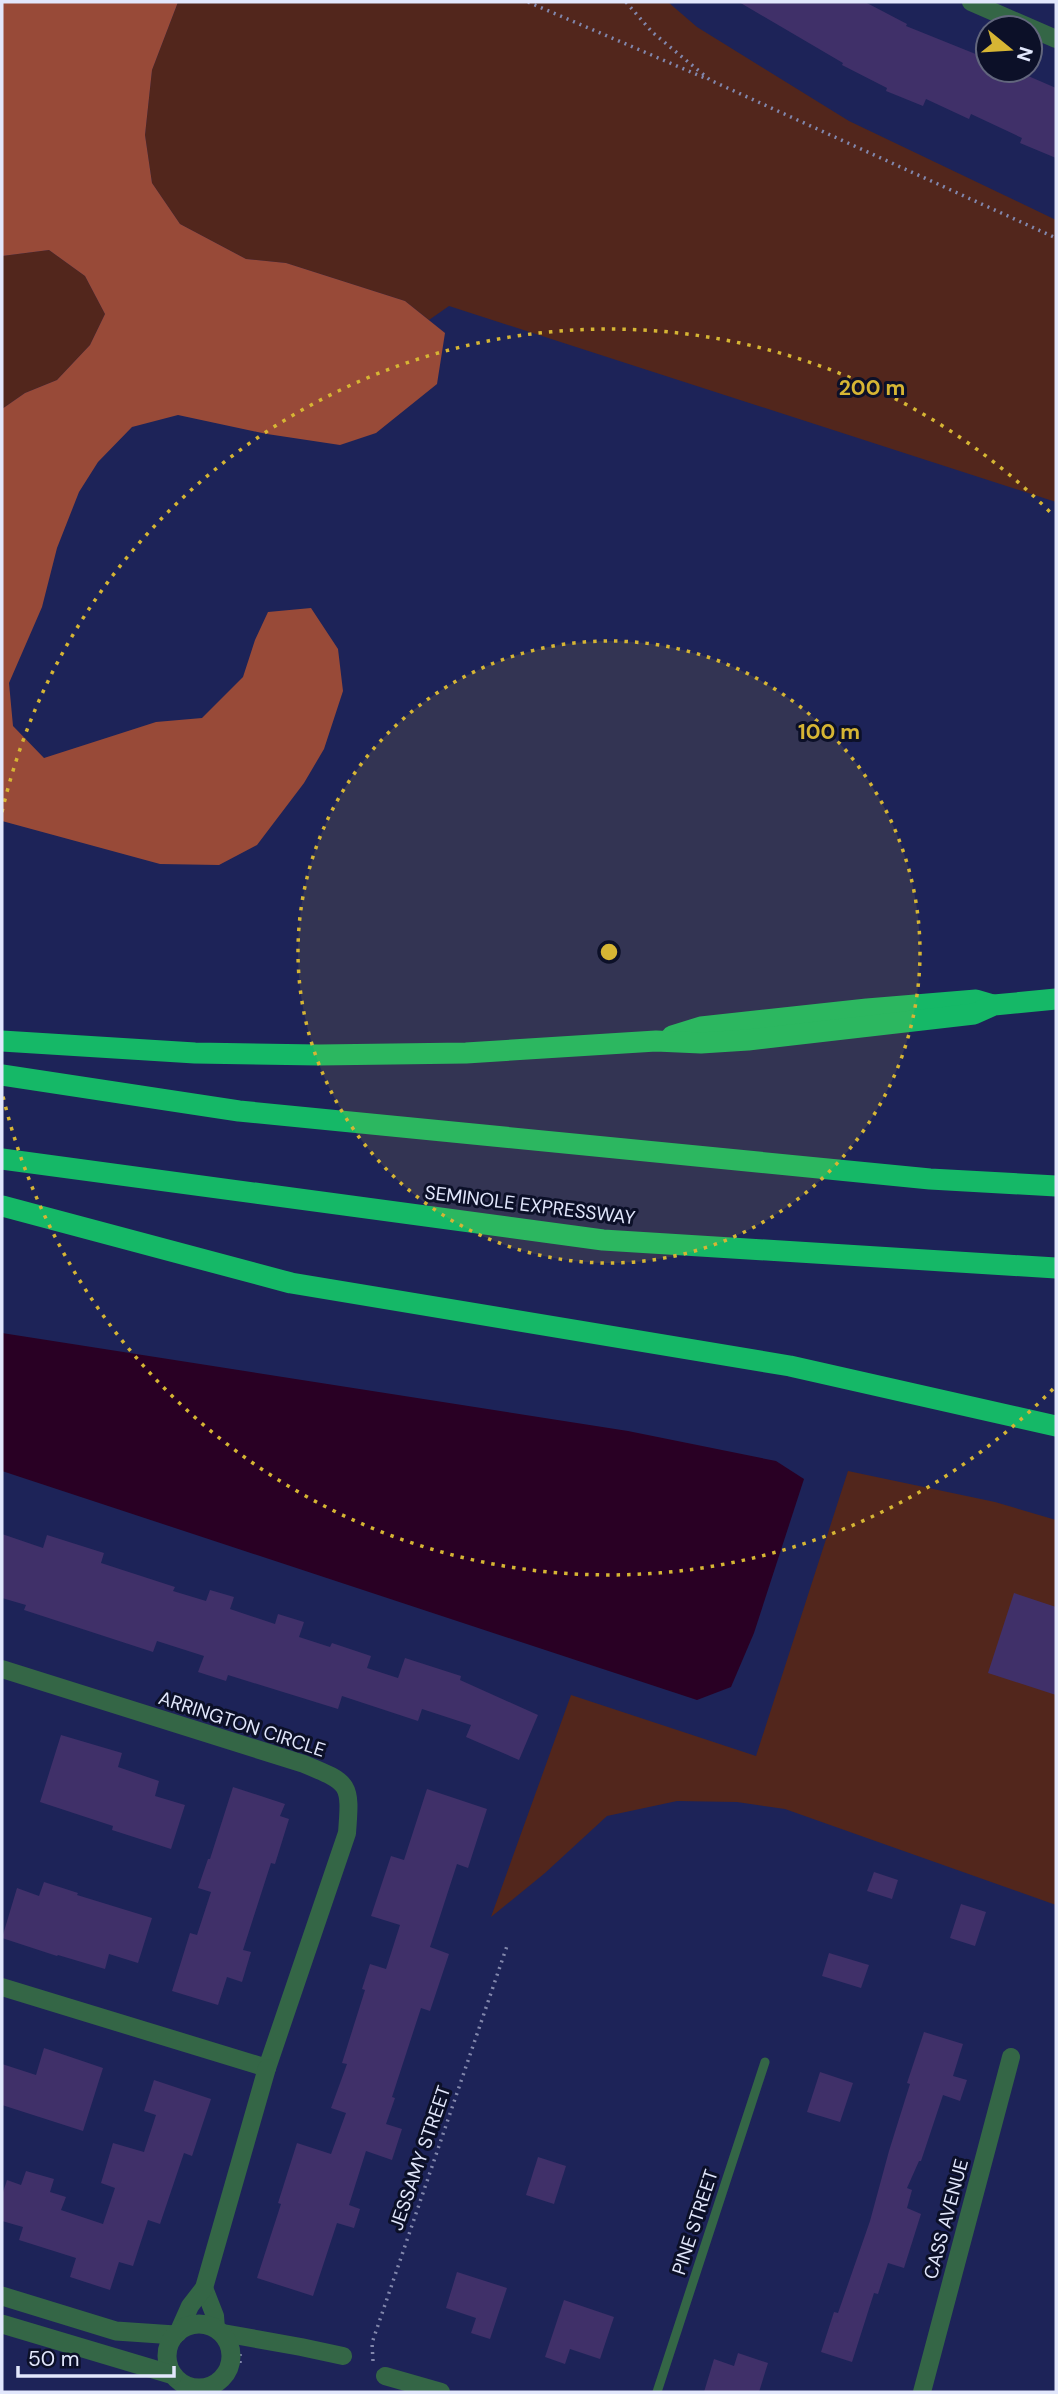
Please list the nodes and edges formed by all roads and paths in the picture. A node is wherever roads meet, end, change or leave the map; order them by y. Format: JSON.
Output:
{"nodes":[{"id":1,"x":528,"y":2,"type":"edge"},
{"id":2,"x":626,"y":2,"type":"edge"},
{"id":3,"x":971,"y":2,"type":"edge"},
{"id":4,"x":1056,"y":39,"type":"edge"},
{"id":5,"x":710,"y":80,"type":"junction"},
{"id":6,"x":1056,"y":238,"type":"edge"},
{"id":7,"x":1056,"y":999,"type":"edge"},
{"id":8,"x":2,"y":1041,"type":"edge"},
{"id":9,"x":2,"y":1075,"type":"edge"},
{"id":10,"x":2,"y":1159,"type":"edge"},
{"id":11,"x":1056,"y":1186,"type":"edge"},
{"id":12,"x":2,"y":1206,"type":"edge"},
{"id":13,"x":1056,"y":1268,"type":"edge"},
{"id":14,"x":1056,"y":1426,"type":"edge"},
{"id":15,"x":2,"y":1669,"type":"edge"},
{"id":16,"x":508,"y":1946,"type":"dead end"},
{"id":17,"x":2,"y":1987,"type":"edge"},
{"id":18,"x":1011,"y":2057,"type":"dead end"},
{"id":19,"x":765,"y":2062,"type":"dead end"},
{"id":20,"x":267,"y":2068,"type":"junction"},
{"id":21,"x":204,"y":2287,"type":"junction"},
{"id":22,"x":2,"y":2296,"type":"edge"},
{"id":23,"x":2,"y":2324,"type":"edge"},
{"id":24,"x":219,"y":2331,"type":"junction"},
{"id":25,"x":176,"y":2334,"type":"junction"},
{"id":26,"x":342,"y":2356,"type":"dead end"},
{"id":27,"x":173,"y":2375,"type":"junction"},
{"id":28,"x":385,"y":2376,"type":"joint"},
{"id":29,"x":441,"y":2392,"type":"edge"},
{"id":30,"x":657,"y":2392,"type":"edge"},
{"id":31,"x":922,"y":2392,"type":"edge"}],
"edges":[{"from":1,"to":5,"type":"path"},
{"from":2,"to":5,"type":"path"},
{"from":3,"to":4,"type":"street"},
{"from":5,"to":6,"type":"path"},
{"from":7,"to":8,"type":"highway"},
{"from":9,"to":11,"type":"highway"},
{"from":10,"to":13,"type":"highway","name":"SEMINOLE EXPRESSWAY"},
{"from":12,"to":14,"type":"highway"},
{"from":15,"to":20,"type":"street","name":"ARRINGTON CIRCLE"},
{"from":16,"to":28,"type":"path","name":"JESSAMY STREET"},
{"from":17,"to":20,"type":"street"},
{"from":18,"to":31,"type":"street","name":"CASS AVENUE"},
{"from":19,"to":30,"type":"lane","name":"PINE STREET"},
{"from":20,"to":21,"type":"street","name":"ARRINGTON CIRCLE"},
{"from":21,"to":24,"type":"street"},
{"from":21,"to":25,"type":"street","name":"ARRINGTON CIRCLE"},
{"from":22,"to":25,"type":"street"},
{"from":23,"to":27,"type":"street"},
{"from":24,"to":25,"type":"street"},
{"from":24,"to":26,"type":"street"},
{"from":24,"to":27,"type":"street"},
{"from":25,"to":27,"type":"street"},
{"from":28,"to":29,"type":"street"}]}
